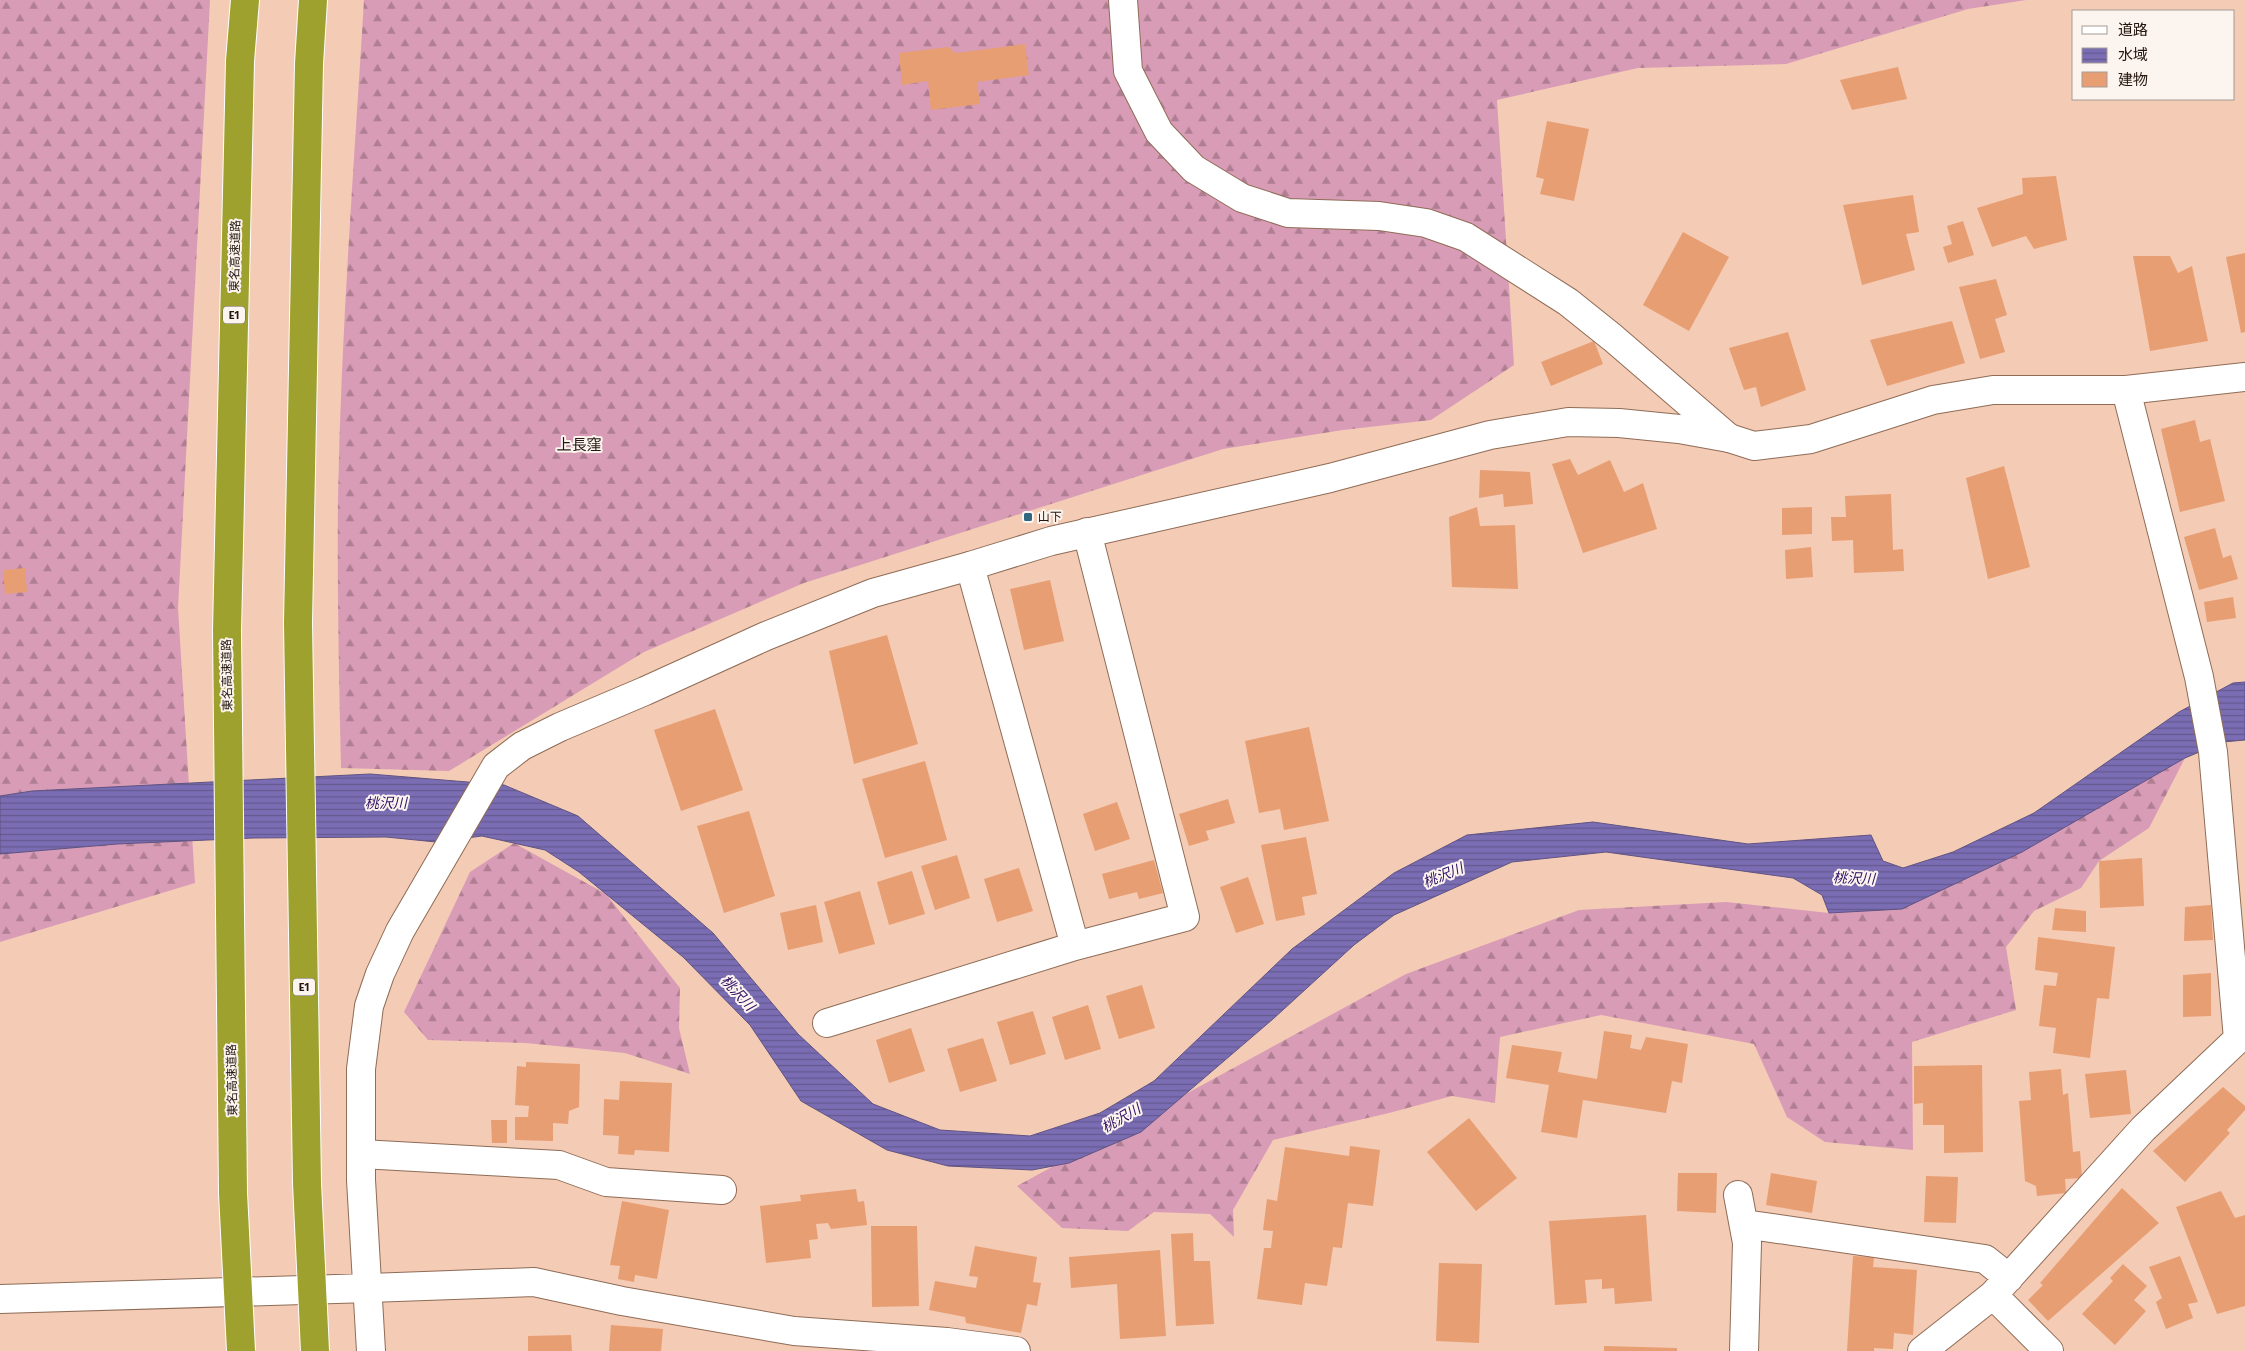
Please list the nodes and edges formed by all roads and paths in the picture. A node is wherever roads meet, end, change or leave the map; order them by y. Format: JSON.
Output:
{"nodes":[{"id":1,"x":245,"y":0,"type":"edge"},
{"id":2,"x":313,"y":0,"type":"edge"},
{"id":3,"x":1123,"y":0,"type":"edge"},
{"id":4,"x":2245,"y":377,"type":"edge"},
{"id":5,"x":2126,"y":390,"type":"junction"},
{"id":6,"x":1729,"y":438,"type":"junction"},
{"id":7,"x":1087,"y":532,"type":"junction"},
{"id":8,"x":970,"y":566,"type":"junction"},
{"id":9,"x":1075,"y":946,"type":"junction"},
{"id":10,"x":828,"y":1023,"type":"dead end"},
{"id":11,"x":2242,"y":1037,"type":"edge"},
{"id":12,"x":361,"y":1154,"type":"junction"},
{"id":13,"x":722,"y":1190,"type":"dead end"},
{"id":14,"x":1738,"y":1195,"type":"dead end"},
{"id":15,"x":1744,"y":1224,"type":"junction"},
{"id":16,"x":2001,"y":1287,"type":"junction"},
{"id":17,"x":369,"y":1288,"type":"junction"},
{"id":18,"x":0,"y":1299,"type":"edge"},
{"id":19,"x":241,"y":1351,"type":"edge"},
{"id":20,"x":315,"y":1351,"type":"edge"},
{"id":21,"x":371,"y":1351,"type":"edge"},
{"id":22,"x":1016,"y":1351,"type":"edge"},
{"id":23,"x":1744,"y":1351,"type":"edge"},
{"id":24,"x":1922,"y":1351,"type":"edge"},
{"id":25,"x":2049,"y":1351,"type":"edge"}],
"edges":[{"from":1,"to":19,"type":"highway","name":"東名高速道路","number":"E1","bridge":true},
{"from":2,"to":20,"type":"highway","number":"E1","bridge":true},
{"from":3,"to":6,"type":"street"},
{"from":4,"to":5,"type":"street"},
{"from":5,"to":6,"type":"street"},
{"from":5,"to":11,"type":"street"},
{"from":6,"to":7,"type":"street"},
{"from":7,"to":8,"type":"street"},
{"from":7,"to":9,"type":"street"},
{"from":8,"to":9,"type":"street"},
{"from":8,"to":12,"type":"street"},
{"from":9,"to":10,"type":"street"},
{"from":11,"to":16,"type":"street"},
{"from":12,"to":13,"type":"street"},
{"from":12,"to":17,"type":"street"},
{"from":14,"to":15,"type":"street"},
{"from":15,"to":16,"type":"street"},
{"from":15,"to":23,"type":"street"},
{"from":16,"to":24,"type":"street"},
{"from":16,"to":25,"type":"street"},
{"from":17,"to":18,"type":"street"},
{"from":17,"to":21,"type":"street"},
{"from":17,"to":22,"type":"street"}]}
